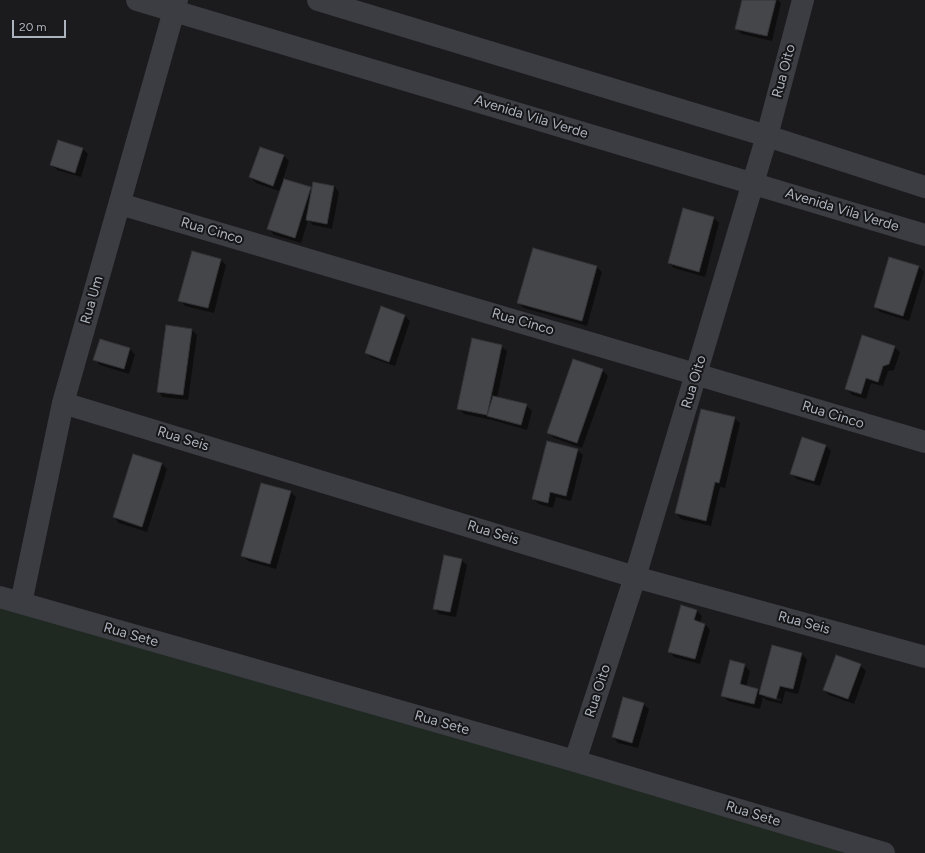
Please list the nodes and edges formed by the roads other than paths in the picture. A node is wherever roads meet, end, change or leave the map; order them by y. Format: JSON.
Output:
{"nodes":[{"id":1,"x":137,"y":0,"type":"edge"},
{"id":2,"x":318,"y":0,"type":"edge"},
{"id":3,"x":803,"y":0,"type":"edge"},
{"id":4,"x":176,"y":5,"type":"edge"},
{"id":5,"x":767,"y":136,"type":"junction"},
{"id":6,"x":752,"y":183,"type":"junction"},
{"id":7,"x":925,"y":187,"type":"edge"},
{"id":8,"x":120,"y":204,"type":"junction"},
{"id":9,"x":925,"y":235,"type":"edge"},
{"id":10,"x":696,"y":374,"type":"junction"},
{"id":11,"x":63,"y":403,"type":"junction"},
{"id":12,"x":925,"y":442,"type":"edge"},
{"id":13,"x":635,"y":577,"type":"junction"},
{"id":14,"x":0,"y":597,"type":"edge"},
{"id":15,"x":21,"y":603,"type":"junction"},
{"id":16,"x":925,"y":657,"type":"edge"},
{"id":17,"x":575,"y":761,"type":"junction"},
{"id":18,"x":884,"y":853,"type":"edge"}],
"edges":[{"from":1,"to":4,"type":"street","name":"Avenida Vila Verde"},
{"from":2,"to":5,"type":"street"},
{"from":3,"to":5,"type":"street","name":"Rua Oito"},
{"from":4,"to":6,"type":"street","name":"Avenida Vila Verde"},
{"from":4,"to":8,"type":"street","name":"Rua Um"},
{"from":5,"to":6,"type":"street","name":"Rua Oito"},
{"from":5,"to":7,"type":"street"},
{"from":6,"to":9,"type":"street","name":"Avenida Vila Verde"},
{"from":6,"to":10,"type":"street","name":"Rua Oito"},
{"from":8,"to":10,"type":"street","name":"Rua Cinco"},
{"from":8,"to":11,"type":"street","name":"Rua Um"},
{"from":10,"to":12,"type":"street","name":"Rua Cinco"},
{"from":10,"to":13,"type":"street","name":"Rua Oito"},
{"from":11,"to":13,"type":"street","name":"Rua Seis"},
{"from":11,"to":15,"type":"street","name":"Rua Um"},
{"from":13,"to":16,"type":"street","name":"Rua Seis"},
{"from":13,"to":17,"type":"street","name":"Rua Oito"},
{"from":14,"to":15,"type":"street","name":"Rua Sete"},
{"from":15,"to":17,"type":"street","name":"Rua Sete"},
{"from":17,"to":18,"type":"street","name":"Rua Sete"}]}
